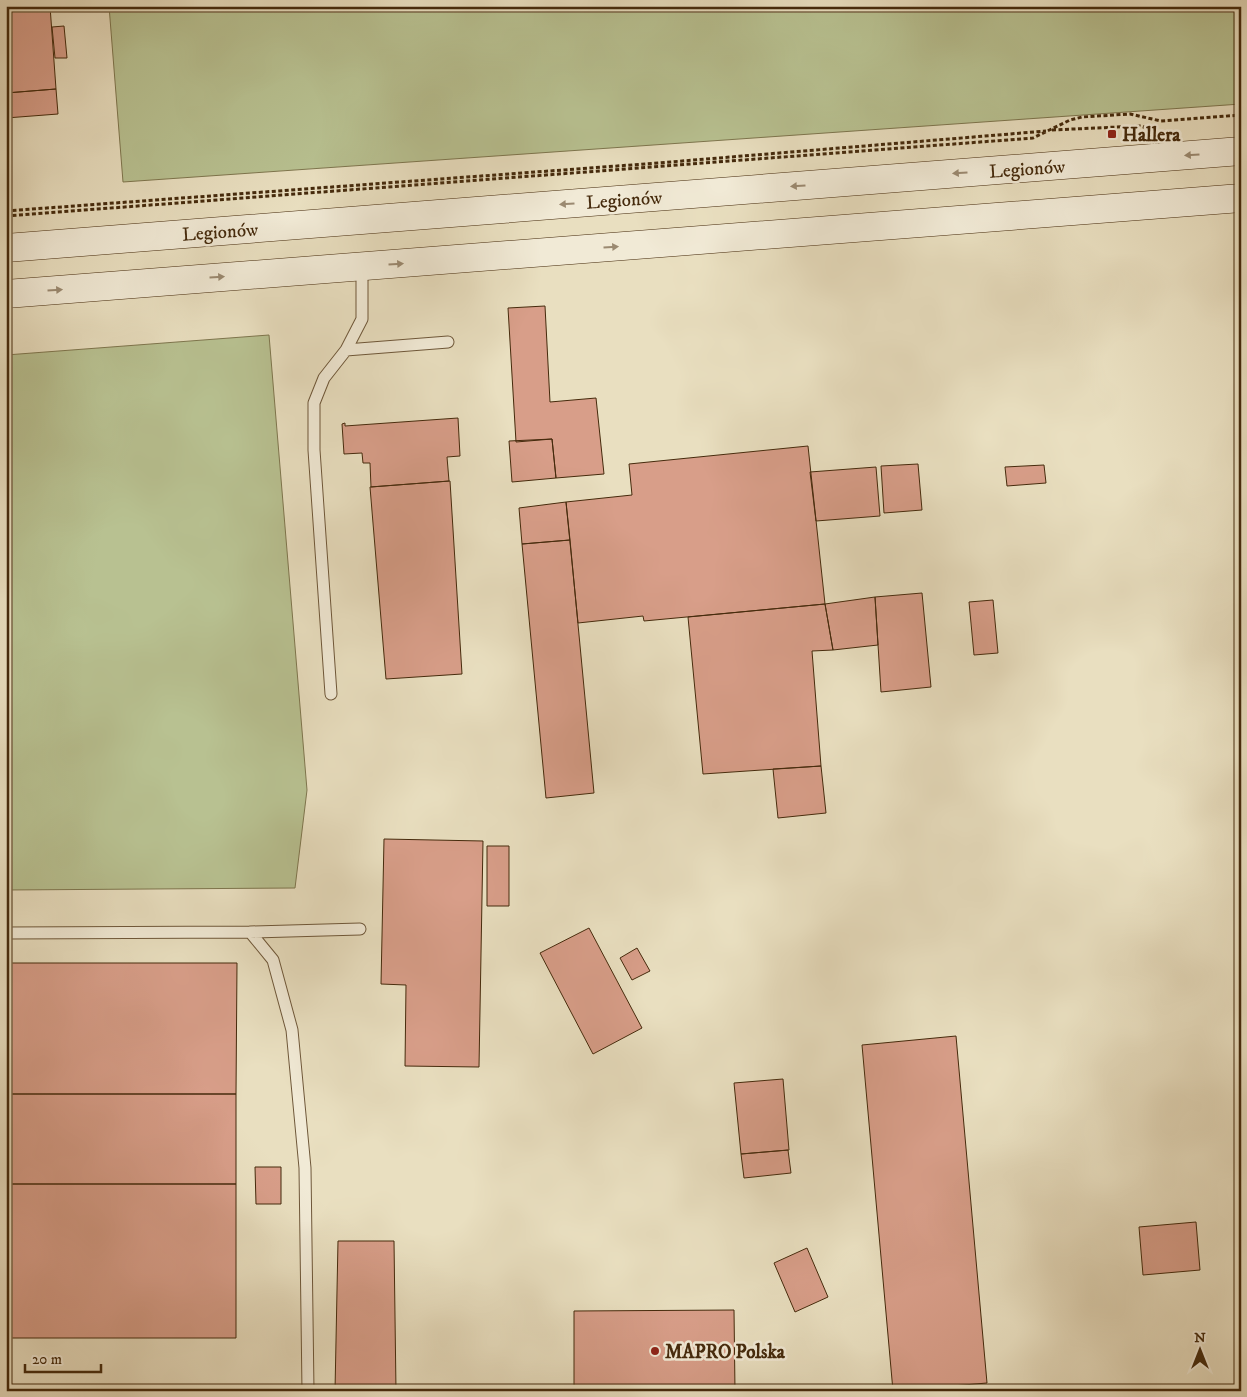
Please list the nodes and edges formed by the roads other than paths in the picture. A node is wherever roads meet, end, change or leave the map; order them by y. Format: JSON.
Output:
{"nodes":[{"id":1,"x":1241,"y":151,"type":"edge"},
{"id":2,"x":1241,"y":198,"type":"edge"},
{"id":3,"x":6,"y":248,"type":"edge"},
{"id":4,"x":362,"y":266,"type":"junction"},
{"id":5,"x":6,"y":294,"type":"edge"},
{"id":6,"x":448,"y":342,"type":"dead end"},
{"id":7,"x":346,"y":350,"type":"junction"},
{"id":8,"x":331,"y":694,"type":"dead end"},
{"id":9,"x":360,"y":929,"type":"dead end"},
{"id":10,"x":250,"y":932,"type":"junction"},
{"id":11,"x":6,"y":933,"type":"edge"},
{"id":12,"x":308,"y":1391,"type":"edge"}],
"edges":[{"from":1,"to":3,"type":"street","name":"Legionów","one_way":true},
{"from":4,"to":2,"type":"street","one_way":true},
{"from":5,"to":4,"type":"street","one_way":true},
{"from":4,"to":7,"type":"lane"},
{"from":6,"to":7,"type":"lane"},
{"from":7,"to":8,"type":"lane"},
{"from":9,"to":10,"type":"lane"},
{"from":10,"to":11,"type":"lane"},
{"from":10,"to":12,"type":"lane"}]}
